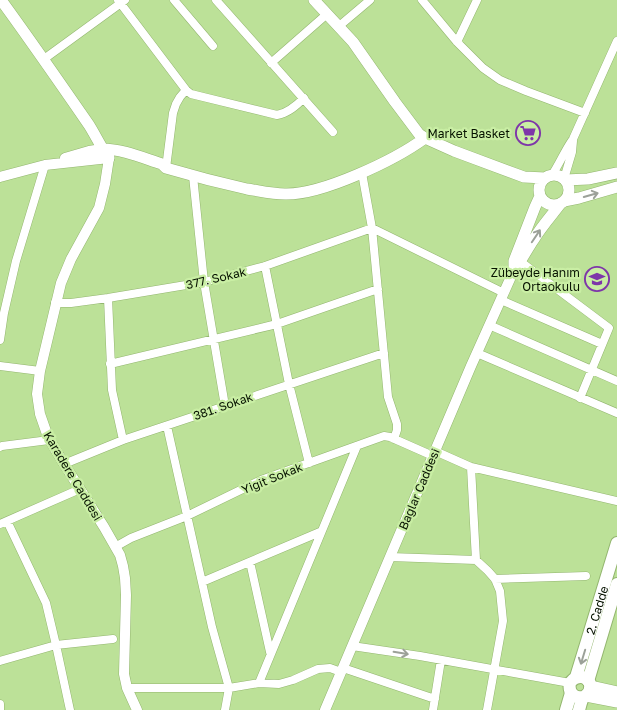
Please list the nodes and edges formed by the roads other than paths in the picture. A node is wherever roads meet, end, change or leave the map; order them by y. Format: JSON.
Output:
{"nodes":[{"id":1,"x":1,"y":0,"type":"edge"},
{"id":2,"x":174,"y":0,"type":"edge"},
{"id":3,"x":216,"y":0,"type":"edge"},
{"id":4,"x":314,"y":0,"type":"edge"},
{"id":5,"x":370,"y":0,"type":"edge"},
{"id":6,"x":422,"y":0,"type":"edge"},
{"id":7,"x":477,"y":0,"type":"edge"},
{"id":8,"x":122,"y":1,"type":"edge"},
{"id":9,"x":327,"y":14,"type":"junction"},
{"id":10,"x":338,"y":26,"type":"junction"},
{"id":11,"x":617,"y":41,"type":"edge"},
{"id":12,"x":456,"y":42,"type":"junction"},
{"id":13,"x":214,"y":46,"type":"dead end"},
{"id":14,"x":44,"y":59,"type":"junction"},
{"id":15,"x":271,"y":63,"type":"junction"},
{"id":16,"x":186,"y":90,"type":"junction"},
{"id":17,"x":304,"y":98,"type":"junction"},
{"id":18,"x":585,"y":113,"type":"junction"},
{"id":19,"x":333,"y":132,"type":"dead end"},
{"id":20,"x":425,"y":138,"type":"junction"},
{"id":21,"x":573,"y":139,"type":"junction"},
{"id":22,"x":108,"y":152,"type":"junction"},
{"id":23,"x":481,"y":161,"type":"junction"},
{"id":24,"x":45,"y":165,"type":"junction"},
{"id":25,"x":166,"y":168,"type":"junction"},
{"id":26,"x":362,"y":173,"type":"junction"},
{"id":27,"x":617,"y":173,"type":"edge"},
{"id":28,"x":193,"y":176,"type":"junction"},
{"id":29,"x":548,"y":176,"type":"junction"},
{"id":30,"x":0,"y":177,"type":"edge"},
{"id":31,"x":565,"y":179,"type":"junction"},
{"id":32,"x":617,"y":187,"type":"edge"},
{"id":33,"x":540,"y":196,"type":"junction"},
{"id":34,"x":563,"y":202,"type":"junction"},
{"id":35,"x":372,"y":228,"type":"junction"},
{"id":36,"x":265,"y":266,"type":"junction"},
{"id":37,"x":518,"y":266,"type":"junction"},
{"id":38,"x":204,"y":282,"type":"junction"},
{"id":39,"x":378,"y":289,"type":"junction"},
{"id":40,"x":502,"y":296,"type":"junction"},
{"id":41,"x":108,"y":298,"type":"junction"},
{"id":42,"x":55,"y":304,"type":"junction"},
{"id":43,"x":277,"y":324,"type":"junction"},
{"id":44,"x":490,"y":325,"type":"junction"},
{"id":45,"x":213,"y":339,"type":"junction"},
{"id":46,"x":0,"y":340,"type":"edge"},
{"id":47,"x":602,"y":344,"type":"junction"},
{"id":48,"x":384,"y":352,"type":"junction"},
{"id":49,"x":477,"y":353,"type":"junction"},
{"id":50,"x":110,"y":364,"type":"junction"},
{"id":51,"x":0,"y":366,"type":"edge"},
{"id":52,"x":592,"y":370,"type":"junction"},
{"id":53,"x":40,"y":371,"type":"junction"},
{"id":54,"x":617,"y":381,"type":"edge"},
{"id":55,"x":289,"y":384,"type":"junction"},
{"id":56,"x":580,"y":398,"type":"junction"},
{"id":57,"x":225,"y":406,"type":"junction"},
{"id":58,"x":617,"y":413,"type":"edge"},
{"id":59,"x":167,"y":426,"type":"junction"},
{"id":60,"x":394,"y":439,"type":"junction"},
{"id":61,"x":50,"y":440,"type":"junction"},
{"id":62,"x":123,"y":440,"type":"junction"},
{"id":63,"x":356,"y":446,"type":"junction"},
{"id":64,"x":1,"y":447,"type":"edge"},
{"id":65,"x":434,"y":454,"type":"junction"},
{"id":66,"x":309,"y":463,"type":"junction"},
{"id":67,"x":64,"y":464,"type":"junction"},
{"id":68,"x":471,"y":467,"type":"junction"},
{"id":69,"x":80,"y":489,"type":"junction"},
{"id":70,"x":617,"y":501,"type":"edge"},
{"id":71,"x":187,"y":516,"type":"junction"},
{"id":72,"x":3,"y":523,"type":"edge"},
{"id":73,"x":320,"y":532,"type":"junction"},
{"id":74,"x":617,"y":543,"type":"edge"},
{"id":75,"x":115,"y":547,"type":"junction"},
{"id":76,"x":390,"y":557,"type":"junction"},
{"id":77,"x":476,"y":560,"type":"junction"},
{"id":78,"x":250,"y":562,"type":"junction"},
{"id":79,"x":586,"y":576,"type":"dead end"},
{"id":80,"x":494,"y":579,"type":"junction"},
{"id":81,"x":202,"y":582,"type":"junction"},
{"id":82,"x":617,"y":584,"type":"edge"},
{"id":83,"x":113,"y":639,"type":"dead end"},
{"id":84,"x":56,"y":645,"type":"junction"},
{"id":85,"x":352,"y":646,"type":"junction"},
{"id":86,"x":271,"y":653,"type":"junction"},
{"id":87,"x":441,"y":660,"type":"junction"},
{"id":88,"x":0,"y":661,"type":"edge"},
{"id":89,"x":342,"y":670,"type":"junction"},
{"id":90,"x":495,"y":670,"type":"junction"},
{"id":91,"x":259,"y":683,"type":"junction"},
{"id":92,"x":127,"y":688,"type":"junction"},
{"id":93,"x":228,"y":688,"type":"junction"},
{"id":94,"x":581,"y":688,"type":"junction"},
{"id":95,"x":617,"y":692,"type":"edge"},
{"id":96,"x":435,"y":699,"type":"junction"},
{"id":97,"x":617,"y":702,"type":"edge"},
{"id":98,"x":0,"y":704,"type":"edge"},
{"id":99,"x":0,"y":710,"type":"edge"},
{"id":100,"x":70,"y":710,"type":"edge"},
{"id":101,"x":137,"y":710,"type":"edge"},
{"id":102,"x":225,"y":710,"type":"edge"},
{"id":103,"x":325,"y":710,"type":"edge"},
{"id":104,"x":433,"y":710,"type":"edge"},
{"id":105,"x":487,"y":710,"type":"edge"},
{"id":106,"x":566,"y":710,"type":"edge"},
{"id":107,"x":579,"y":710,"type":"edge"}],
"edges":[{"from":1,"to":14,"type":"main road"},
{"from":2,"to":13,"type":"street"},
{"from":3,"to":15,"type":"street"},
{"from":4,"to":9,"type":"main road"},
{"from":5,"to":10,"type":"street"},
{"from":6,"to":12,"type":"street"},
{"from":7,"to":12,"type":"street"},
{"from":8,"to":14,"type":"street"},
{"from":8,"to":16,"type":"street"},
{"from":9,"to":10,"type":"main road"},
{"from":9,"to":15,"type":"street"},
{"from":10,"to":20,"type":"main road"},
{"from":11,"to":18,"type":"street"},
{"from":12,"to":18,"type":"street"},
{"from":14,"to":22,"type":"main road"},
{"from":15,"to":17,"type":"street"},
{"from":16,"to":17,"type":"street"},
{"from":16,"to":25,"type":"street"},
{"from":17,"to":19,"type":"street"},
{"from":18,"to":21,"type":"street"},
{"from":20,"to":23,"type":"main road"},
{"from":20,"to":26,"type":"main road"},
{"from":21,"to":29,"type":"street"},
{"from":21,"to":31,"type":"street"},
{"from":22,"to":24,"type":"street"},
{"from":22,"to":25,"type":"main road"},
{"from":22,"to":42,"type":"street","name":"Karadere Caddesi"},
{"from":23,"to":29,"type":"main road"},
{"from":23,"to":33,"type":"main road"},
{"from":24,"to":30,"type":"street"},
{"from":24,"to":46,"type":"street"},
{"from":25,"to":28,"type":"main road"},
{"from":26,"to":28,"type":"main road"},
{"from":26,"to":35,"type":"street"},
{"from":27,"to":31,"type":"main road"},
{"from":28,"to":38,"type":"street"},
{"from":29,"to":31,"type":"main road"},
{"from":29,"to":33,"type":"main road"},
{"from":31,"to":34,"type":"main road"},
{"from":34,"to":32,"type":"main road","one_way":true},
{"from":33,"to":34,"type":"main road"},
{"from":33,"to":37,"type":"main road"},
{"from":37,"to":34,"type":"main road","one_way":true},
{"from":35,"to":36,"type":"street","name":"377. Sokak"},
{"from":35,"to":39,"type":"street"},
{"from":35,"to":40,"type":"street"},
{"from":36,"to":38,"type":"street","name":"377. Sokak"},
{"from":36,"to":43,"type":"street"},
{"from":37,"to":40,"type":"street","name":"Bağlar Caddesi"},
{"from":37,"to":47,"type":"street"},
{"from":38,"to":41,"type":"street","name":"377. Sokak"},
{"from":38,"to":45,"type":"street"},
{"from":39,"to":43,"type":"street"},
{"from":39,"to":48,"type":"street"},
{"from":40,"to":44,"type":"street","name":"Bağlar Caddesi"},
{"from":40,"to":47,"type":"street"},
{"from":41,"to":42,"type":"street","name":"377. Sokak"},
{"from":41,"to":50,"type":"street"},
{"from":42,"to":53,"type":"street","name":"Karadere Caddesi"},
{"from":43,"to":45,"type":"street"},
{"from":43,"to":55,"type":"street"},
{"from":44,"to":49,"type":"street","name":"Bağlar Caddesi"},
{"from":44,"to":52,"type":"street"},
{"from":45,"to":50,"type":"street"},
{"from":45,"to":57,"type":"street"},
{"from":47,"to":52,"type":"street"},
{"from":48,"to":55,"type":"street","name":"381. Sokak"},
{"from":48,"to":60,"type":"street"},
{"from":49,"to":56,"type":"street"},
{"from":49,"to":65,"type":"street","name":"Bağlar Caddesi"},
{"from":50,"to":62,"type":"street"},
{"from":51,"to":53,"type":"street"},
{"from":52,"to":54,"type":"street"},
{"from":52,"to":56,"type":"street"},
{"from":53,"to":61,"type":"street","name":"Karadere Caddesi"},
{"from":55,"to":57,"type":"street","name":"381. Sokak"},
{"from":55,"to":66,"type":"street"},
{"from":56,"to":58,"type":"street"},
{"from":57,"to":59,"type":"street","name":"381. Sokak"},
{"from":59,"to":62,"type":"street","name":"381. Sokak"},
{"from":59,"to":71,"type":"street"},
{"from":60,"to":63,"type":"street","name":"Yiğit Sokak"},
{"from":60,"to":65,"type":"street","name":"Yiğit Sokak"},
{"from":61,"to":64,"type":"street"},
{"from":61,"to":67,"type":"street","name":"Karadere Caddesi"},
{"from":62,"to":67,"type":"street","name":"381. Sokak"},
{"from":63,"to":66,"type":"street","name":"Yiğit Sokak"},
{"from":63,"to":73,"type":"street"},
{"from":65,"to":68,"type":"street","name":"Yiğit Sokak"},
{"from":65,"to":76,"type":"street","name":"Bağlar Caddesi"},
{"from":66,"to":71,"type":"street","name":"Yiğit Sokak"},
{"from":67,"to":69,"type":"street","name":"Karadere Caddesi"},
{"from":68,"to":70,"type":"street","name":"Yiğit Sokak"},
{"from":68,"to":77,"type":"street"},
{"from":69,"to":72,"type":"street"},
{"from":69,"to":75,"type":"street","name":"Karadere Caddesi"},
{"from":71,"to":75,"type":"street","name":"Yiğit Sokak"},
{"from":71,"to":81,"type":"street"},
{"from":72,"to":84,"type":"street"},
{"from":73,"to":78,"type":"street"},
{"from":73,"to":86,"type":"street"},
{"from":74,"to":94,"type":"main road","name":"2. Cadde","one_way":true},
{"from":75,"to":92,"type":"street","name":"Karadere Caddesi"},
{"from":76,"to":77,"type":"street"},
{"from":76,"to":85,"type":"street","name":"Bağlar Caddesi"},
{"from":77,"to":80,"type":"street"},
{"from":78,"to":81,"type":"street"},
{"from":78,"to":86,"type":"street"},
{"from":79,"to":80,"type":"street"},
{"from":80,"to":90,"type":"street"},
{"from":81,"to":93,"type":"street"},
{"from":82,"to":94,"type":"main road","name":"2. Cadde"},
{"from":83,"to":84,"type":"street"},
{"from":84,"to":88,"type":"street"},
{"from":84,"to":100,"type":"street"},
{"from":85,"to":87,"type":"street","one_way":true},
{"from":85,"to":89,"type":"street","name":"Bağlar Caddesi"},
{"from":86,"to":91,"type":"street"},
{"from":87,"to":90,"type":"street"},
{"from":87,"to":96,"type":"street"},
{"from":89,"to":91,"type":"street"},
{"from":89,"to":96,"type":"street"},
{"from":89,"to":103,"type":"street","name":"Bağlar Caddesi"},
{"from":90,"to":94,"type":"street"},
{"from":90,"to":105,"type":"street"},
{"from":91,"to":93,"type":"street"},
{"from":92,"to":93,"type":"street"},
{"from":92,"to":101,"type":"street","name":"Karadere Caddesi"},
{"from":93,"to":102,"type":"street"},
{"from":94,"to":95,"type":"main road"},
{"from":94,"to":97,"type":"main road"},
{"from":94,"to":106,"type":"main road","name":"2. Cadde"},
{"from":94,"to":107,"type":"main road","name":"2. Cadde"},
{"from":96,"to":104,"type":"street"},
{"from":98,"to":99,"type":"street"}]}
